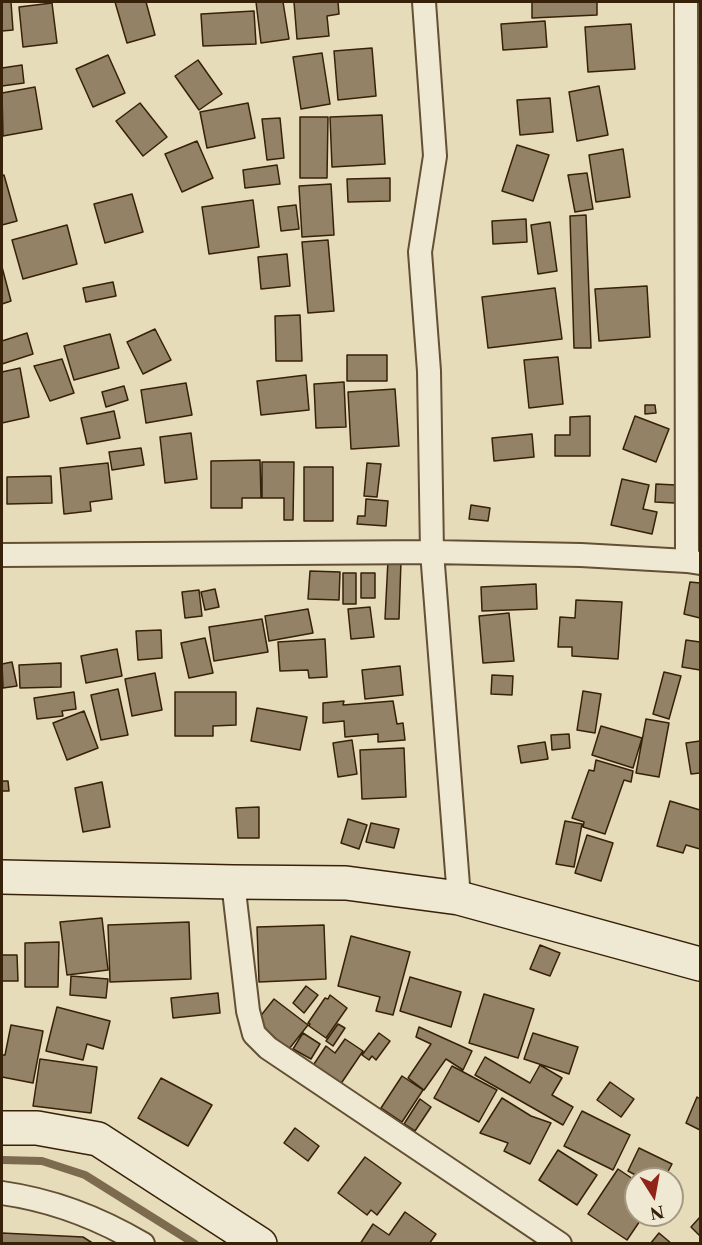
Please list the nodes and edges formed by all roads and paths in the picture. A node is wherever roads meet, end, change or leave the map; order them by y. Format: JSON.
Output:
{"nodes":[{"id":1,"x":424,"y":2,"type":"edge"},
{"id":2,"x":686,"y":2,"type":"edge"},
{"id":3,"x":432,"y":552,"type":"junction"},
{"id":4,"x":2,"y":555,"type":"edge"},
{"id":5,"x":694,"y":562,"type":"edge"},
{"id":6,"x":2,"y":877,"type":"edge"},
{"id":7,"x":233,"y":882,"type":"junction"},
{"id":8,"x":459,"y":898,"type":"junction"},
{"id":9,"x":700,"y":964,"type":"edge"},
{"id":10,"x":2,"y":1128,"type":"edge"},
{"id":11,"x":2,"y":1193,"type":"edge"},
{"id":12,"x":143,"y":1244,"type":"edge"},
{"id":13,"x":260,"y":1244,"type":"edge"},
{"id":14,"x":560,"y":1244,"type":"edge"}],
"edges":[{"from":1,"to":3,"type":"street"},
{"from":2,"to":5,"type":"street"},
{"from":3,"to":4,"type":"street"},
{"from":3,"to":5,"type":"street"},
{"from":3,"to":8,"type":"street"},
{"from":6,"to":7,"type":"street"},
{"from":7,"to":8,"type":"street"},
{"from":7,"to":14,"type":"street"},
{"from":8,"to":9,"type":"street"},
{"from":10,"to":13,"type":"street"},
{"from":11,"to":12,"type":"street"}]}
